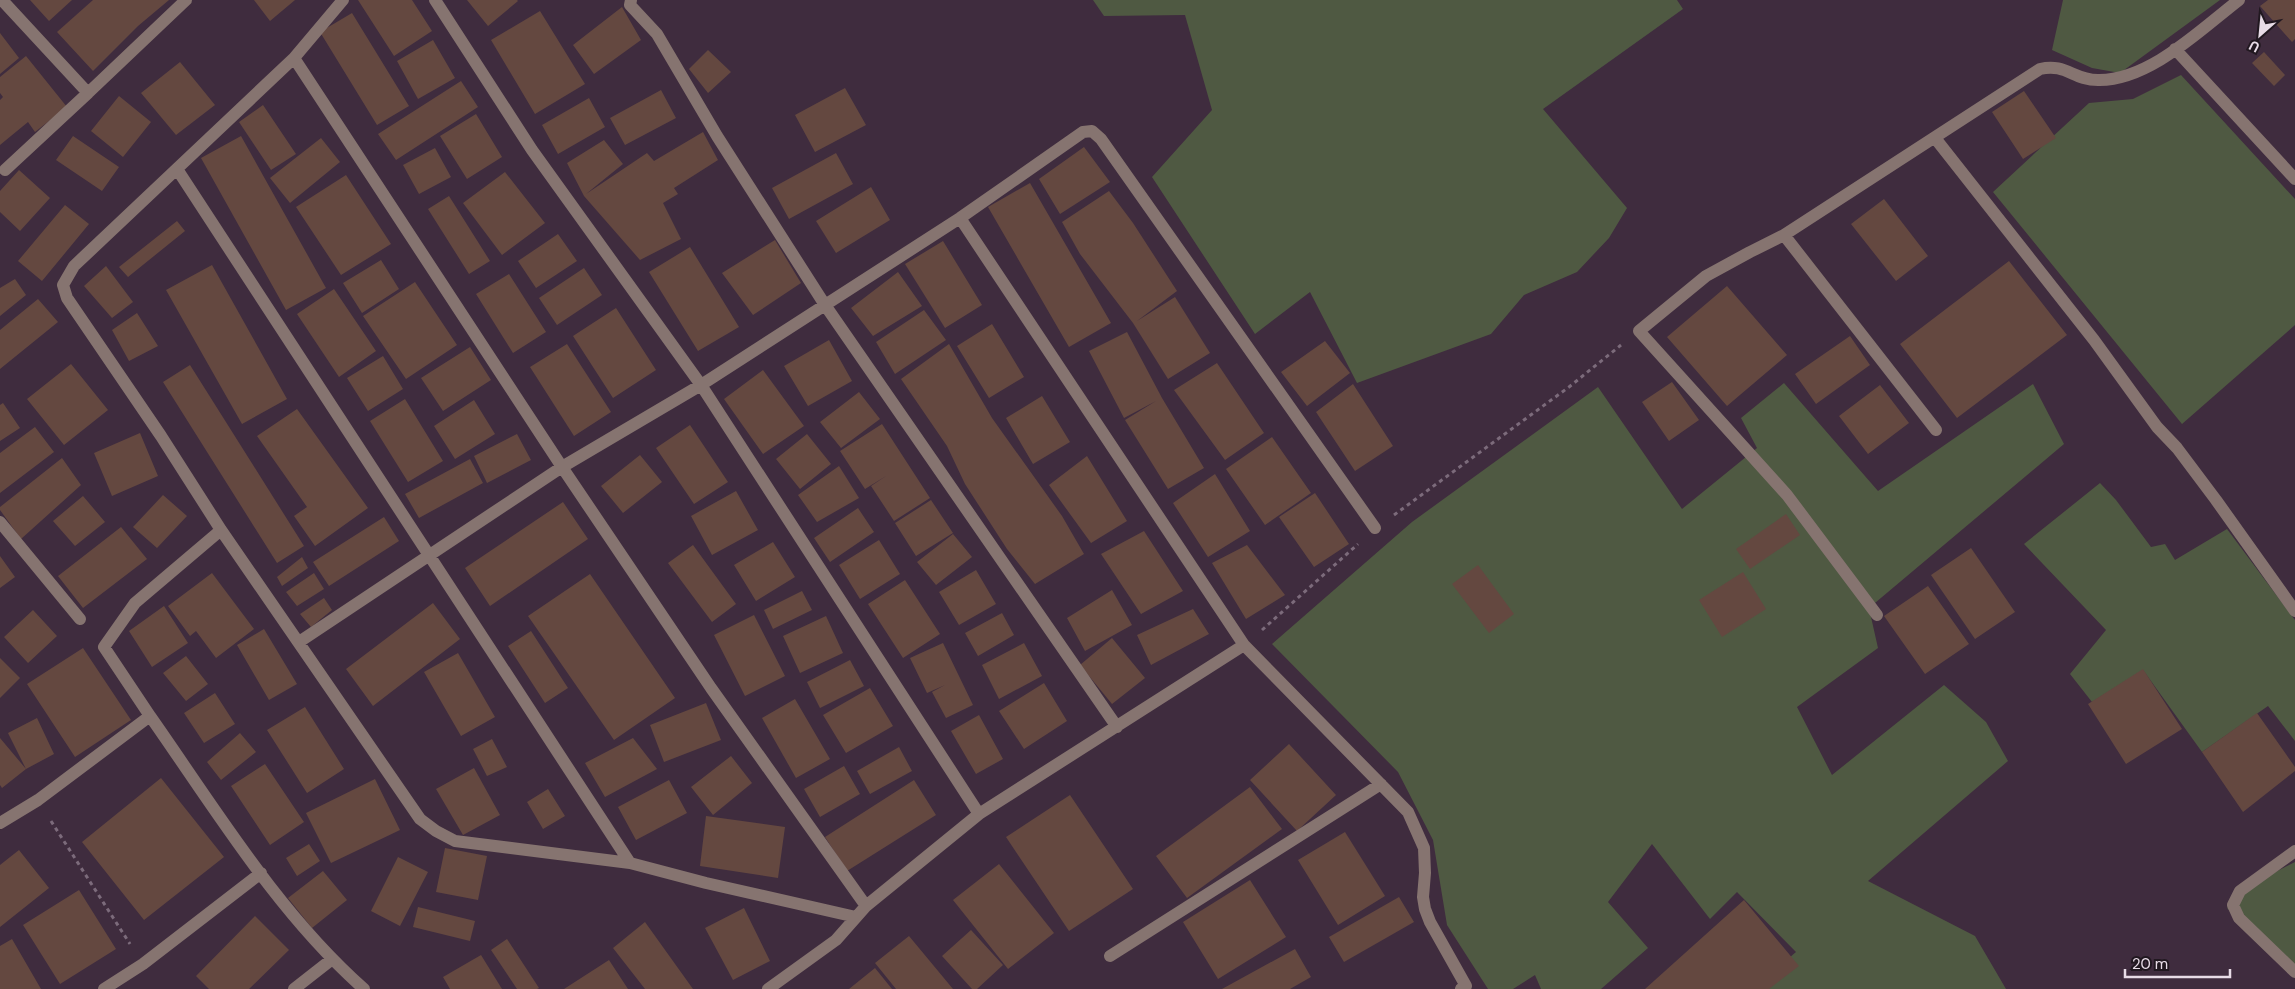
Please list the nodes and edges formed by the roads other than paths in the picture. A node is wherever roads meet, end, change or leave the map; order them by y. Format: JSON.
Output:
{"nodes":[{"id":1,"x":2,"y":0,"type":"edge"},
{"id":2,"x":186,"y":0,"type":"edge"},
{"id":3,"x":343,"y":0,"type":"edge"},
{"id":4,"x":435,"y":0,"type":"edge"},
{"id":5,"x":631,"y":0,"type":"edge"},
{"id":6,"x":2239,"y":0,"type":"edge"},
{"id":7,"x":2175,"y":49,"type":"junction"},
{"id":8,"x":294,"y":58,"type":"junction"},
{"id":9,"x":88,"y":93,"type":"junction"},
{"id":10,"x":1934,"y":138,"type":"junction"},
{"id":11,"x":177,"y":169,"type":"junction"},
{"id":12,"x":5,"y":170,"type":"dead end"},
{"id":13,"x":2295,"y":179,"type":"edge"},
{"id":14,"x":960,"y":218,"type":"junction"},
{"id":15,"x":1784,"y":235,"type":"junction"},
{"id":16,"x":825,"y":305,"type":"junction"},
{"id":17,"x":701,"y":385,"type":"junction"},
{"id":18,"x":1936,"y":430,"type":"dead end"},
{"id":19,"x":562,"y":468,"type":"junction"},
{"id":20,"x":0,"y":522,"type":"edge"},
{"id":21,"x":1375,"y":528,"type":"road end"},
{"id":22,"x":221,"y":530,"type":"junction"},
{"id":23,"x":431,"y":556,"type":"junction"},
{"id":24,"x":2295,"y":611,"type":"edge"},
{"id":25,"x":1877,"y":616,"type":"dead end"},
{"id":26,"x":80,"y":619,"type":"dead end"},
{"id":27,"x":300,"y":642,"type":"junction"},
{"id":28,"x":1244,"y":645,"type":"junction"},
{"id":29,"x":150,"y":716,"type":"junction"},
{"id":30,"x":1117,"y":727,"type":"junction"},
{"id":31,"x":1381,"y":784,"type":"junction"},
{"id":32,"x":979,"y":814,"type":"junction"},
{"id":33,"x":0,"y":823,"type":"edge"},
{"id":34,"x":2295,"y":850,"type":"edge"},
{"id":35,"x":630,"y":863,"type":"junction"},
{"id":36,"x":261,"y":873,"type":"junction"},
{"id":37,"x":866,"y":906,"type":"junction"},
{"id":38,"x":856,"y":917,"type":"junction"},
{"id":39,"x":1110,"y":956,"type":"dead end"},
{"id":40,"x":331,"y":960,"type":"junction"},
{"id":41,"x":2295,"y":972,"type":"edge"},
{"id":42,"x":1465,"y":988,"type":"edge"},
{"id":43,"x":104,"y":989,"type":"edge"},
{"id":44,"x":294,"y":989,"type":"edge"},
{"id":45,"x":364,"y":989,"type":"edge"},
{"id":46,"x":768,"y":989,"type":"edge"}],
"edges":[{"from":1,"to":9,"type":"street"},
{"from":2,"to":9,"type":"street"},
{"from":3,"to":8,"type":"street"},
{"from":4,"to":17,"type":"street"},
{"from":5,"to":16,"type":"street"},
{"from":6,"to":7,"type":"street"},
{"from":7,"to":10,"type":"street"},
{"from":7,"to":13,"type":"street"},
{"from":8,"to":11,"type":"street"},
{"from":8,"to":19,"type":"street"},
{"from":9,"to":12,"type":"street"},
{"from":10,"to":15,"type":"street"},
{"from":10,"to":24,"type":"street"},
{"from":11,"to":22,"type":"street"},
{"from":11,"to":23,"type":"street"},
{"from":14,"to":16,"type":"street"},
{"from":14,"to":21,"type":"street"},
{"from":14,"to":28,"type":"street"},
{"from":15,"to":18,"type":"street"},
{"from":15,"to":25,"type":"street"},
{"from":16,"to":17,"type":"street"},
{"from":16,"to":30,"type":"street"},
{"from":17,"to":19,"type":"street"},
{"from":17,"to":32,"type":"street"},
{"from":19,"to":23,"type":"street"},
{"from":19,"to":37,"type":"street"},
{"from":20,"to":26,"type":"street"},
{"from":22,"to":27,"type":"street"},
{"from":22,"to":29,"type":"street"},
{"from":23,"to":27,"type":"street"},
{"from":23,"to":35,"type":"street"},
{"from":27,"to":35,"type":"street"},
{"from":28,"to":30,"type":"street"},
{"from":28,"to":31,"type":"street"},
{"from":29,"to":33,"type":"street"},
{"from":29,"to":36,"type":"street"},
{"from":30,"to":32,"type":"street"},
{"from":31,"to":39,"type":"street"},
{"from":31,"to":42,"type":"street"},
{"from":32,"to":37,"type":"street"},
{"from":34,"to":41,"type":"street"},
{"from":35,"to":38,"type":"street"},
{"from":36,"to":40,"type":"street"},
{"from":36,"to":43,"type":"street"},
{"from":37,"to":38,"type":"street"},
{"from":38,"to":46,"type":"street"},
{"from":40,"to":44,"type":"street"},
{"from":40,"to":45,"type":"street"}]}
